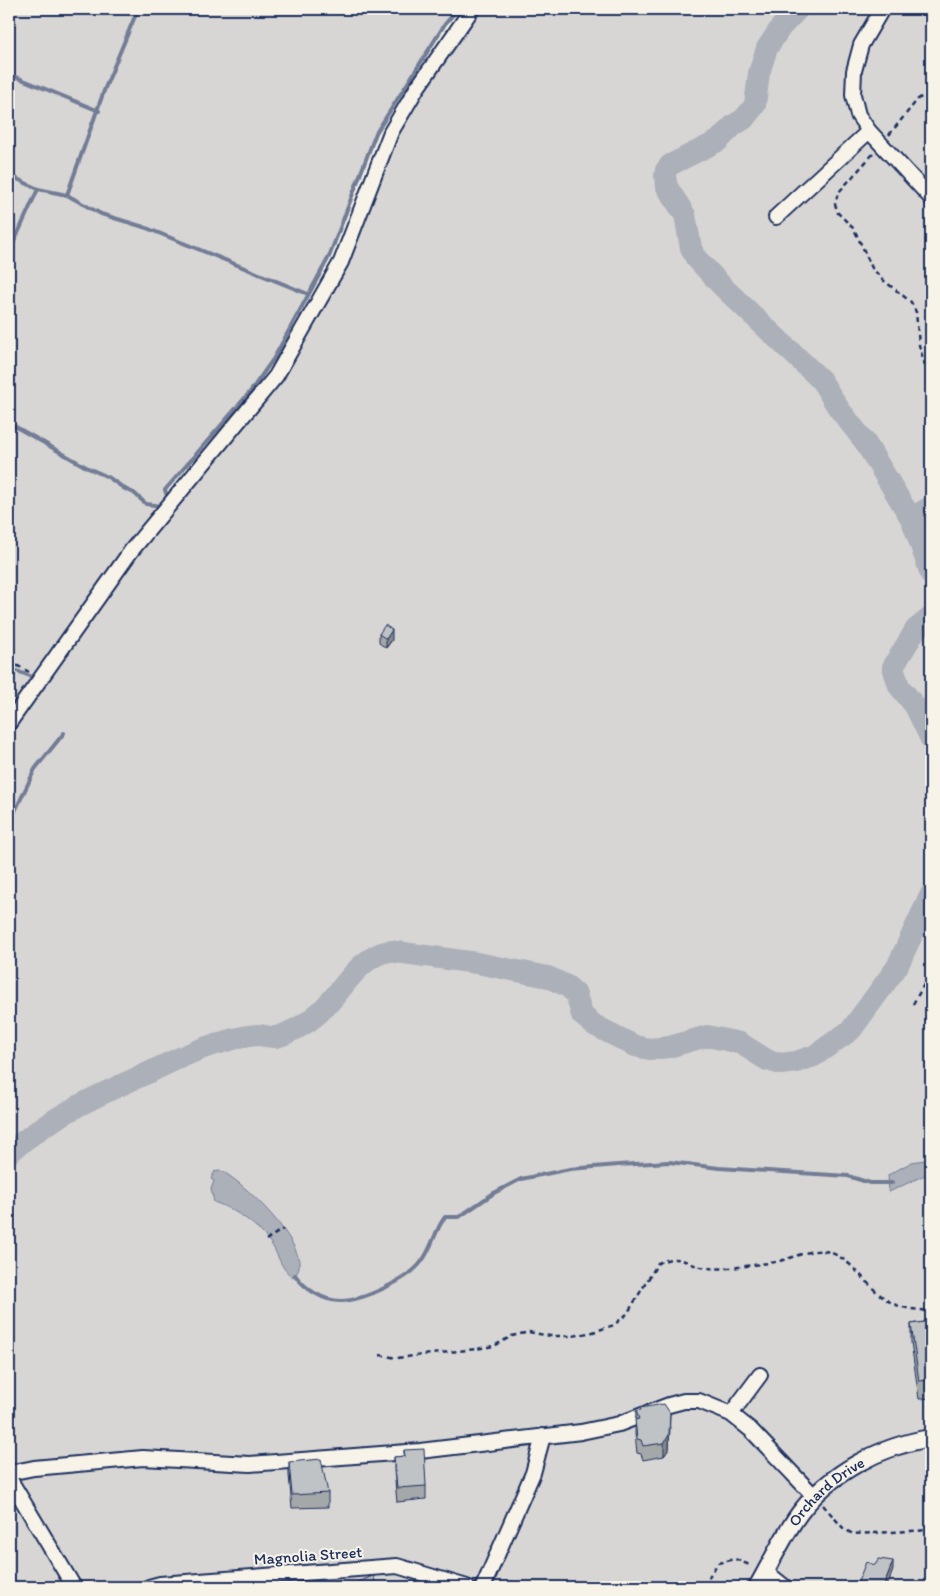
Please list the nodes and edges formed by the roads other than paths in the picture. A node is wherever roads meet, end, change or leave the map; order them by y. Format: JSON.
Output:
{"nodes":[{"id":1,"x":472,"y":9,"type":"edge"},
{"id":2,"x":882,"y":9,"type":"edge"},
{"id":3,"x":869,"y":131,"type":"junction"},
{"id":4,"x":931,"y":198,"type":"edge"},
{"id":5,"x":776,"y":216,"type":"dead end"},
{"id":6,"x":9,"y":723,"type":"edge"},
{"id":7,"x":760,"y":1375,"type":"dead end"},
{"id":8,"x":731,"y":1414,"type":"junction"},
{"id":9,"x":543,"y":1436,"type":"junction"},
{"id":10,"x":931,"y":1438,"type":"edge"},
{"id":11,"x":9,"y":1473,"type":"edge"},
{"id":12,"x":9,"y":1478,"type":"edge"},
{"id":13,"x":814,"y":1496,"type":"junction"},
{"id":14,"x":766,"y":1572,"type":"junction"},
{"id":15,"x":74,"y":1587,"type":"edge"},
{"id":16,"x":149,"y":1587,"type":"edge"},
{"id":17,"x":468,"y":1587,"type":"edge"},
{"id":18,"x":483,"y":1587,"type":"edge"},
{"id":19,"x":757,"y":1587,"type":"edge"},
{"id":20,"x":786,"y":1587,"type":"edge"}],
"edges":[{"from":1,"to":6,"type":"street"},
{"from":2,"to":3,"type":"street"},
{"from":3,"to":4,"type":"street"},
{"from":3,"to":5,"type":"street"},
{"from":7,"to":8,"type":"street"},
{"from":8,"to":9,"type":"street"},
{"from":8,"to":13,"type":"street"},
{"from":9,"to":11,"type":"street"},
{"from":9,"to":18,"type":"street"},
{"from":10,"to":13,"type":"street","name":"Orchard Drive"},
{"from":12,"to":15,"type":"street"},
{"from":13,"to":14,"type":"street","name":"Orchard Drive"},
{"from":14,"to":19,"type":"street","name":"Orchard Drive"},
{"from":14,"to":20,"type":"street"},
{"from":16,"to":17,"type":"street","name":"Magnolia Street"}]}
